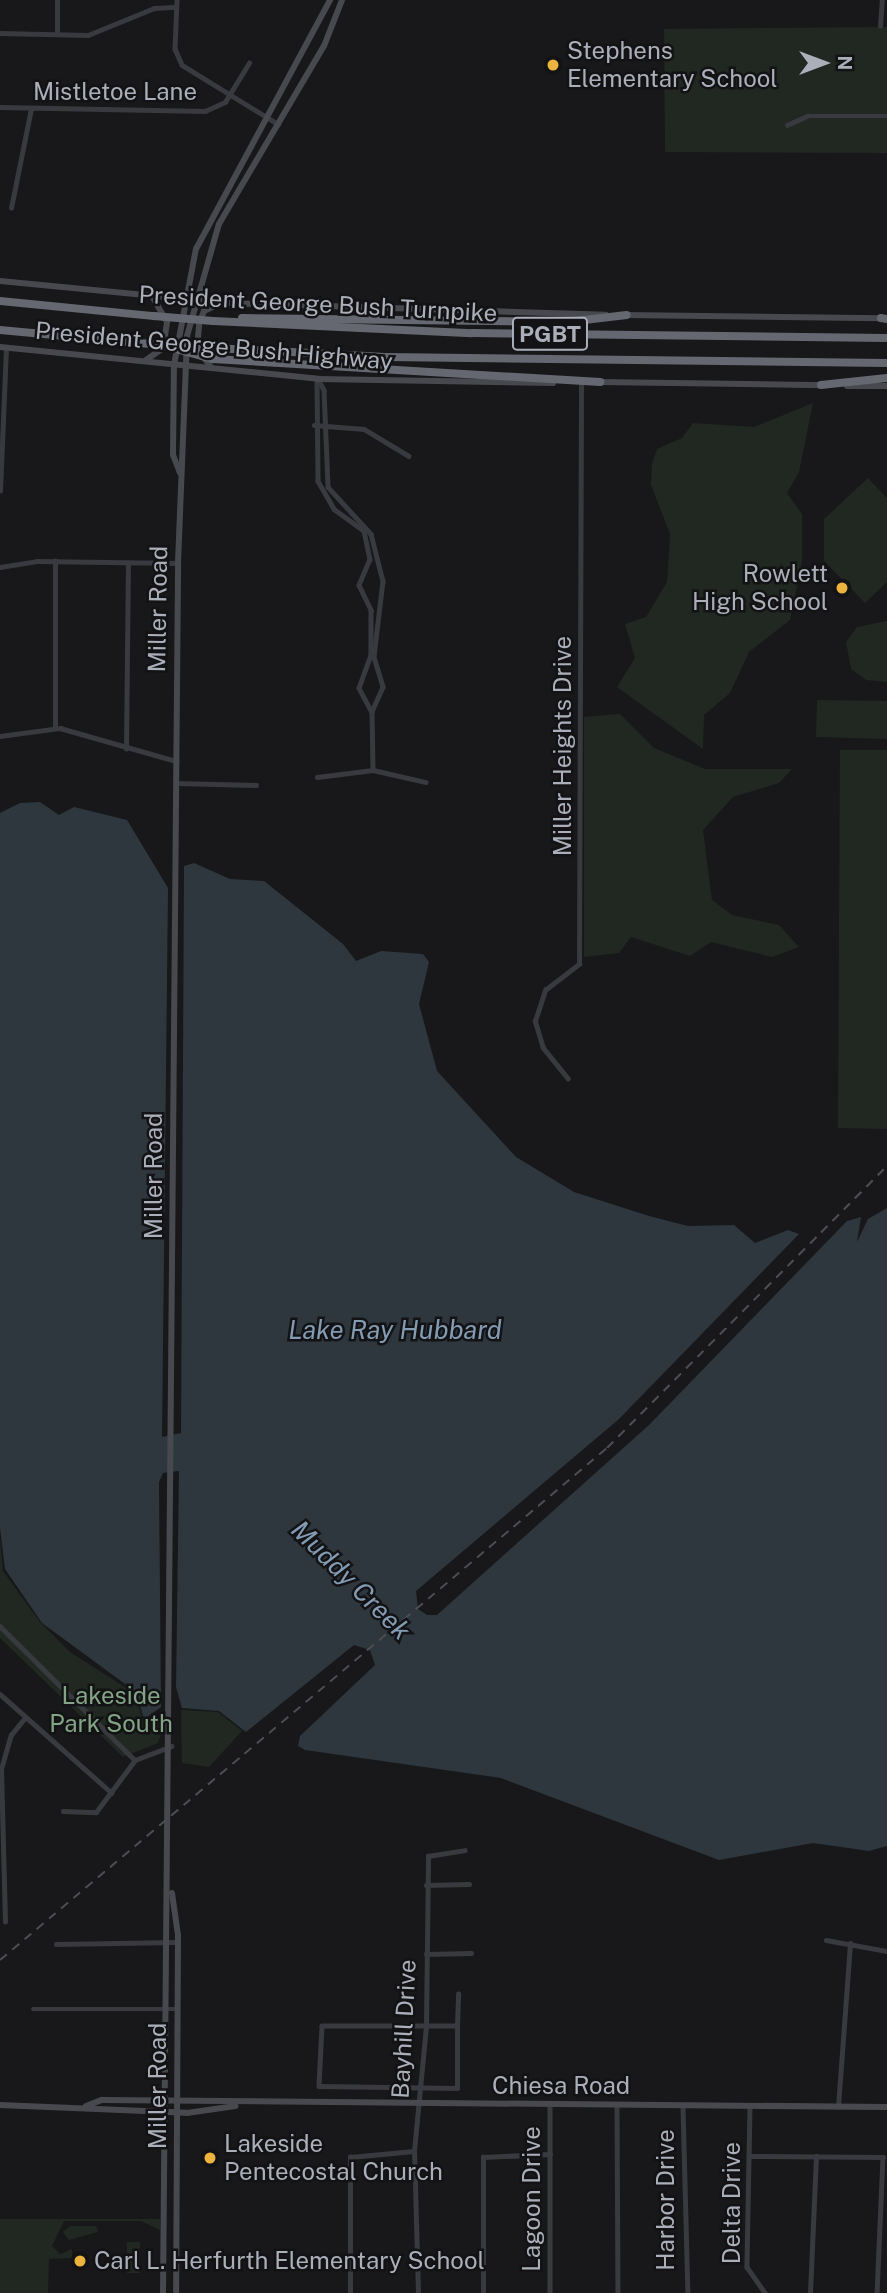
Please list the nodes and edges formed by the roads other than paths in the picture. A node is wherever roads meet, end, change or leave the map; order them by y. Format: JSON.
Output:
{"nodes":[{"id":1,"x":57,"y":0,"type":"edge"},
{"id":2,"x":177,"y":0,"type":"edge"},
{"id":3,"x":330,"y":0,"type":"edge"},
{"id":4,"x":342,"y":0,"type":"edge"},
{"id":5,"x":882,"y":0,"type":"edge"},
{"id":6,"x":175,"y":7,"type":"junction"},
{"id":7,"x":880,"y":26,"type":"dead end"},
{"id":8,"x":0,"y":33,"type":"edge"},
{"id":9,"x":57,"y":34,"type":"junction"},
{"id":10,"x":249,"y":63,"type":"dead end"},
{"id":11,"x":230,"y":95,"type":"junction"},
{"id":12,"x":0,"y":107,"type":"edge"},
{"id":13,"x":31,"y":109,"type":"junction"},
{"id":14,"x":887,"y":116,"type":"edge"},
{"id":15,"x":268,"y":117,"type":"junction"},
{"id":16,"x":279,"y":124,"type":"junction"},
{"id":17,"x":787,"y":125,"type":"dead end"},
{"id":18,"x":12,"y":208,"type":"dead end"},
{"id":19,"x":0,"y":281,"type":"edge"},
{"id":20,"x":149,"y":296,"type":"junction"},
{"id":21,"x":182,"y":299,"type":"junction"},
{"id":22,"x":194,"y":300,"type":"junction"},
{"id":23,"x":0,"y":301,"type":"edge"},
{"id":24,"x":228,"y":303,"type":"junction"},
{"id":25,"x":627,"y":315,"type":"junction"},
{"id":26,"x":885,"y":318,"type":"edge"},
{"id":27,"x":214,"y":321,"type":"junction"},
{"id":28,"x":0,"y":330,"type":"edge"},
{"id":29,"x":887,"y":338,"type":"edge"},
{"id":30,"x":156,"y":344,"type":"junction"},
{"id":31,"x":3,"y":347,"type":"edge"},
{"id":32,"x":141,"y":361,"type":"junction"},
{"id":33,"x":887,"y":363,"type":"edge"},
{"id":34,"x":174,"y":365,"type":"junction"},
{"id":35,"x":186,"y":366,"type":"junction"},
{"id":36,"x":215,"y":369,"type":"junction"},
{"id":37,"x":887,"y":378,"type":"edge"},
{"id":38,"x":318,"y":379,"type":"junction"},
{"id":39,"x":600,"y":382,"type":"junction"},
{"id":40,"x":581,"y":383,"type":"junction"},
{"id":41,"x":821,"y":385,"type":"junction"},
{"id":42,"x":887,"y":386,"type":"edge"},
{"id":43,"x":2,"y":409,"type":"edge"},
{"id":44,"x":314,"y":425,"type":"junction"},
{"id":45,"x":325,"y":425,"type":"junction"},
{"id":46,"x":409,"y":456,"type":"dead end"},
{"id":47,"x":180,"y":473,"type":"junction"},
{"id":48,"x":0,"y":491,"type":"edge"},
{"id":49,"x":362,"y":524,"type":"junction"},
{"id":50,"x":55,"y":561,"type":"junction"},
{"id":51,"x":128,"y":562,"type":"junction"},
{"id":52,"x":178,"y":562,"type":"junction"},
{"id":53,"x":0,"y":567,"type":"edge"},
{"id":54,"x":373,"y":630,"type":"junction"},
{"id":55,"x":372,"y":712,"type":"junction"},
{"id":56,"x":55,"y":728,"type":"junction"},
{"id":57,"x":0,"y":736,"type":"edge"},
{"id":58,"x":126,"y":750,"type":"junction"},
{"id":59,"x":176,"y":761,"type":"junction"},
{"id":60,"x":373,"y":770,"type":"junction"},
{"id":61,"x":317,"y":777,"type":"dead end"},
{"id":62,"x":426,"y":782,"type":"dead end"},
{"id":63,"x":176,"y":783,"type":"junction"},
{"id":64,"x":256,"y":785,"type":"dead end"},
{"id":65,"x":568,"y":1079,"type":"dead end"},
{"id":66,"x":0,"y":1626,"type":"edge"},
{"id":67,"x":0,"y":1694,"type":"edge"},
{"id":68,"x":25,"y":1718,"type":"junction"},
{"id":69,"x":171,"y":1746,"type":"junction"},
{"id":70,"x":135,"y":1760,"type":"junction"},
{"id":71,"x":112,"y":1793,"type":"junction"},
{"id":72,"x":63,"y":1811,"type":"dead end"},
{"id":73,"x":1,"y":1824,"type":"edge"},
{"id":74,"x":464,"y":1850,"type":"dead end"},
{"id":75,"x":170,"y":1880,"type":"junction"},
{"id":76,"x":469,"y":1884,"type":"dead end"},
{"id":77,"x":426,"y":1885,"type":"junction"},
{"id":78,"x":5,"y":1922,"type":"dead end"},
{"id":79,"x":825,"y":1940,"type":"dead end"},
{"id":80,"x":164,"y":1942,"type":"junction"},
{"id":81,"x":177,"y":1942,"type":"junction"},
{"id":82,"x":850,"y":1943,"type":"junction"},
{"id":83,"x":56,"y":1944,"type":"dead end"},
{"id":84,"x":887,"y":1951,"type":"edge"},
{"id":85,"x":471,"y":1953,"type":"dead end"},
{"id":86,"x":426,"y":1954,"type":"junction"},
{"id":87,"x":458,"y":1994,"type":"dead end"},
{"id":88,"x":33,"y":2009,"type":"dead end"},
{"id":89,"x":164,"y":2009,"type":"junction"},
{"id":90,"x":177,"y":2009,"type":"junction"},
{"id":91,"x":457,"y":2025,"type":"junction"},
{"id":92,"x":426,"y":2026,"type":"junction"},
{"id":93,"x":417,"y":2088,"type":"junction"},
{"id":94,"x":164,"y":2101,"type":"junction"},
{"id":95,"x":176,"y":2101,"type":"junction"},
{"id":96,"x":417,"y":2104,"type":"junction"},
{"id":97,"x":0,"y":2105,"type":"edge"},
{"id":98,"x":617,"y":2105,"type":"junction"},
{"id":99,"x":86,"y":2106,"type":"junction"},
{"id":100,"x":235,"y":2106,"type":"junction"},
{"id":101,"x":550,"y":2106,"type":"junction"},
{"id":102,"x":683,"y":2106,"type":"junction"},
{"id":103,"x":750,"y":2106,"type":"junction"},
{"id":104,"x":838,"y":2106,"type":"junction"},
{"id":105,"x":887,"y":2108,"type":"edge"},
{"id":106,"x":164,"y":2112,"type":"junction"},
{"id":107,"x":177,"y":2112,"type":"junction"},
{"id":108,"x":414,"y":2151,"type":"junction"},
{"id":109,"x":550,"y":2154,"type":"junction"},
{"id":110,"x":816,"y":2155,"type":"junction"},
{"id":111,"x":749,"y":2156,"type":"junction"},
{"id":112,"x":163,"y":2293,"type":"edge"},
{"id":113,"x":176,"y":2293,"type":"edge"},
{"id":114,"x":350,"y":2293,"type":"edge"},
{"id":115,"x":418,"y":2293,"type":"edge"},
{"id":116,"x":483,"y":2293,"type":"edge"},
{"id":117,"x":550,"y":2293,"type":"edge"},
{"id":118,"x":618,"y":2293,"type":"edge"},
{"id":119,"x":688,"y":2293,"type":"edge"},
{"id":120,"x":765,"y":2293,"type":"edge"},
{"id":121,"x":810,"y":2293,"type":"edge"},
{"id":122,"x":877,"y":2293,"type":"edge"}],
"edges":[{"from":1,"to":9,"type":"street"},
{"from":2,"to":6,"type":"street"},
{"from":3,"to":15,"type":"main road","name":"Miller Road"},
{"from":4,"to":16,"type":"main road","name":"Miller Road"},
{"from":5,"to":7,"type":"street"},
{"from":6,"to":9,"type":"street"},
{"from":6,"to":11,"type":"street"},
{"from":8,"to":9,"type":"street"},
{"from":10,"to":11,"type":"street","name":"Mistletoe Lane"},
{"from":11,"to":13,"type":"street","name":"Mistletoe Lane"},
{"from":11,"to":15,"type":"street"},
{"from":12,"to":13,"type":"street","name":"Mistletoe Lane"},
{"from":13,"to":18,"type":"street"},
{"from":14,"to":17,"type":"street"},
{"from":15,"to":16,"type":"street"},
{"from":15,"to":21,"type":"main road","name":"Miller Road"},
{"from":16,"to":22,"type":"main road","name":"Miller Road"},
{"from":19,"to":20,"type":"main road","name":"President George Bush Highway"},
{"from":20,"to":21,"type":"main road","name":"President George Bush Highway"},
{"from":20,"to":32,"type":"main road"},
{"from":21,"to":22,"type":"main road","name":"President George Bush Highway"},
{"from":21,"to":34,"type":"main road","name":"Miller Road"},
{"from":22,"to":24,"type":"main road","name":"President George Bush Highway"},
{"from":22,"to":35,"type":"main road","name":"Miller Road"},
{"from":23,"to":27,"type":"highway","name":"President George Bush Turnpike","number":"PGBT","bridge":true},
{"from":24,"to":25,"type":"main road","name":"President George Bush Highway"},
{"from":24,"to":36,"type":"main road"},
{"from":25,"to":26,"type":"main road","name":"President George Bush Highway"},
{"from":25,"to":27,"type":"highway"},
{"from":27,"to":29,"type":"highway","name":"President George Bush Turnpike","number":"PGBT"},
{"from":28,"to":30,"type":"highway","name":"President George Bush Turnpike","number":"PGBT"},
{"from":30,"to":33,"type":"highway","name":"President George Bush Turnpike","number":"PGBT","bridge":true},
{"from":30,"to":39,"type":"highway","bridge":true},
{"from":31,"to":32,"type":"main road","name":"President George Bush Highway"},
{"from":31,"to":43,"type":"street"},
{"from":32,"to":34,"type":"main road","name":"President George Bush Highway"},
{"from":34,"to":35,"type":"main road","name":"President George Bush Highway"},
{"from":34,"to":47,"type":"main road","name":"Miller Road"},
{"from":35,"to":36,"type":"main road","name":"President George Bush Highway"},
{"from":35,"to":47,"type":"main road","name":"Miller Road"},
{"from":36,"to":38,"type":"main road","name":"President George Bush Highway"},
{"from":37,"to":41,"type":"highway"},
{"from":38,"to":40,"type":"main road","name":"President George Bush Highway"},
{"from":38,"to":44,"type":"street"},
{"from":38,"to":45,"type":"street"},
{"from":39,"to":40,"type":"main road","name":"President George Bush Highway"},
{"from":39,"to":41,"type":"main road","name":"President George Bush Highway"},
{"from":40,"to":65,"type":"street","name":"Miller Heights Drive"},
{"from":41,"to":42,"type":"main road","name":"President George Bush Highway"},
{"from":43,"to":48,"type":"street"},
{"from":44,"to":45,"type":"street"},
{"from":44,"to":49,"type":"street"},
{"from":45,"to":46,"type":"street"},
{"from":45,"to":49,"type":"street"},
{"from":47,"to":52,"type":"main road","name":"Miller Road"},
{"from":49,"to":54,"type":"street"},
{"from":49,"to":54,"type":"street"},
{"from":50,"to":51,"type":"street"},
{"from":50,"to":53,"type":"street"},
{"from":50,"to":56,"type":"street"},
{"from":51,"to":52,"type":"street"},
{"from":51,"to":58,"type":"street"},
{"from":52,"to":59,"type":"main road","name":"Miller Road"},
{"from":54,"to":55,"type":"street"},
{"from":54,"to":55,"type":"street"},
{"from":55,"to":60,"type":"street"},
{"from":56,"to":57,"type":"street"},
{"from":56,"to":58,"type":"street"},
{"from":58,"to":59,"type":"street"},
{"from":59,"to":63,"type":"main road","name":"Miller Road"},
{"from":60,"to":61,"type":"street"},
{"from":60,"to":62,"type":"street"},
{"from":63,"to":64,"type":"street"},
{"from":63,"to":69,"type":"main road","name":"Miller Road"},
{"from":66,"to":70,"type":"street"},
{"from":67,"to":68,"type":"street"},
{"from":68,"to":71,"type":"street"},
{"from":68,"to":73,"type":"street"},
{"from":69,"to":70,"type":"street"},
{"from":69,"to":75,"type":"main road","name":"Miller Road"},
{"from":70,"to":71,"type":"street"},
{"from":71,"to":72,"type":"street"},
{"from":73,"to":78,"type":"street"},
{"from":74,"to":77,"type":"street","name":"Bayhill Drive"},
{"from":75,"to":80,"type":"main road","name":"Miller Road"},
{"from":75,"to":81,"type":"main road","name":"Miller Road"},
{"from":76,"to":77,"type":"street"},
{"from":77,"to":86,"type":"street","name":"Bayhill Drive"},
{"from":79,"to":82,"type":"street"},
{"from":80,"to":81,"type":"street"},
{"from":80,"to":83,"type":"street"},
{"from":80,"to":89,"type":"main road","name":"Miller Road"},
{"from":81,"to":90,"type":"main road","name":"Miller Road"},
{"from":82,"to":84,"type":"street"},
{"from":82,"to":104,"type":"street"},
{"from":85,"to":86,"type":"street"},
{"from":86,"to":92,"type":"street","name":"Bayhill Drive"},
{"from":87,"to":91,"type":"street"},
{"from":88,"to":89,"type":"street"},
{"from":89,"to":90,"type":"street"},
{"from":89,"to":94,"type":"main road","name":"Miller Road"},
{"from":90,"to":95,"type":"main road","name":"Miller Road"},
{"from":91,"to":92,"type":"street"},
{"from":91,"to":93,"type":"street"},
{"from":92,"to":93,"type":"street","name":"Bayhill Drive"},
{"from":92,"to":93,"type":"street"},
{"from":93,"to":96,"type":"street","name":"Bayhill Drive"},
{"from":94,"to":95,"type":"main road","name":"Chiesa Road"},
{"from":94,"to":99,"type":"main road","name":"Chiesa Road"},
{"from":94,"to":106,"type":"main road","name":"Miller Road"},
{"from":95,"to":100,"type":"main road","name":"Chiesa Road"},
{"from":95,"to":107,"type":"main road","name":"Miller Road"},
{"from":96,"to":100,"type":"main road","name":"Chiesa Road"},
{"from":96,"to":101,"type":"main road","name":"Chiesa Road"},
{"from":96,"to":108,"type":"street","name":"Bayhill Drive"},
{"from":97,"to":99,"type":"main road","name":"Chiesa Road"},
{"from":98,"to":101,"type":"main road","name":"Chiesa Road"},
{"from":98,"to":102,"type":"main road","name":"Chiesa Road"},
{"from":98,"to":118,"type":"street"},
{"from":99,"to":106,"type":"main road","name":"Chiesa Road"},
{"from":100,"to":107,"type":"main road","name":"Chiesa Road"},
{"from":101,"to":109,"type":"street","name":"Lagoon Drive"},
{"from":102,"to":103,"type":"main road","name":"Chiesa Road"},
{"from":102,"to":119,"type":"street","name":"Harbor Drive"},
{"from":103,"to":104,"type":"main road","name":"Chiesa Road"},
{"from":103,"to":111,"type":"street","name":"Delta Drive"},
{"from":104,"to":105,"type":"main road","name":"Chiesa Road"},
{"from":106,"to":107,"type":"main road","name":"Chiesa Road"},
{"from":106,"to":112,"type":"main road","name":"Miller Road"},
{"from":107,"to":113,"type":"main road","name":"Miller Road"},
{"from":108,"to":114,"type":"street"},
{"from":108,"to":115,"type":"street","name":"Bayhill Drive"},
{"from":109,"to":116,"type":"street"},
{"from":109,"to":117,"type":"street","name":"Lagoon Drive"},
{"from":110,"to":111,"type":"street"},
{"from":110,"to":121,"type":"street"},
{"from":110,"to":122,"type":"street"},
{"from":111,"to":120,"type":"street","name":"Delta Drive"}]}
